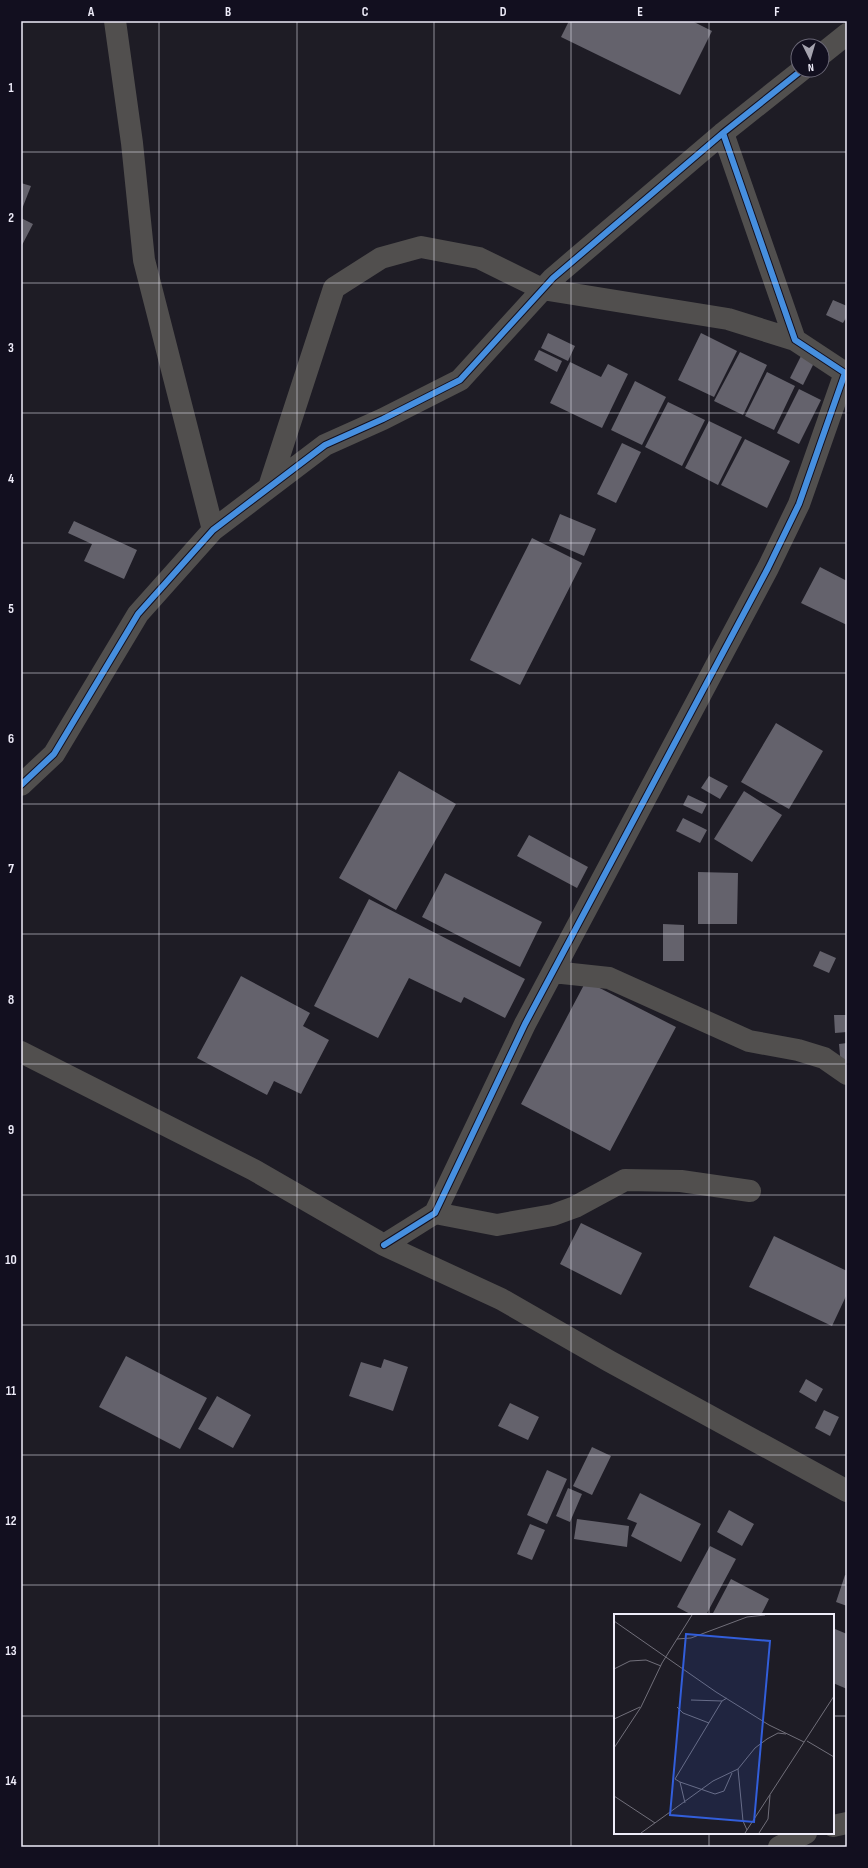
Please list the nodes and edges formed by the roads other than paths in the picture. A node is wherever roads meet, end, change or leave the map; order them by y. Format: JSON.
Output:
{"nodes":[{"id":1,"x":115,"y":21,"type":"edge"},
{"id":2,"x":847,"y":34,"type":"edge"},
{"id":3,"x":830,"y":48,"type":"edge"},
{"id":4,"x":792,"y":78,"type":"edge"},
{"id":5,"x":723,"y":133,"type":"junction"},
{"id":6,"x":542,"y":289,"type":"junction"},
{"id":7,"x":795,"y":340,"type":"junction"},
{"id":8,"x":269,"y":487,"type":"junction"},
{"id":9,"x":213,"y":530,"type":"junction"},
{"id":10,"x":21,"y":785,"type":"edge"},
{"id":11,"x":553,"y":972,"type":"junction"},
{"id":12,"x":21,"y":1052,"type":"edge"},
{"id":13,"x":847,"y":1074,"type":"edge"},
{"id":14,"x":750,"y":1191,"type":"dead end"},
{"id":15,"x":435,"y":1213,"type":"junction"},
{"id":16,"x":384,"y":1245,"type":"junction"},
{"id":17,"x":847,"y":1491,"type":"edge"},
{"id":18,"x":847,"y":1823,"type":"edge"},
{"id":19,"x":834,"y":1826,"type":"edge"},
{"id":20,"x":804,"y":1834,"type":"edge"},
{"id":21,"x":779,"y":1847,"type":"edge"}],
"edges":[{"from":1,"to":9,"type":"street"},
{"from":2,"to":3,"type":"street"},
{"from":4,"to":5,"type":"street"},
{"from":5,"to":6,"type":"street"},
{"from":5,"to":7,"type":"street"},
{"from":6,"to":7,"type":"street"},
{"from":6,"to":8,"type":"street"},
{"from":6,"to":8,"type":"street"},
{"from":7,"to":11,"type":"street"},
{"from":8,"to":9,"type":"street"},
{"from":9,"to":10,"type":"street"},
{"from":11,"to":13,"type":"street"},
{"from":11,"to":15,"type":"street"},
{"from":12,"to":16,"type":"street"},
{"from":14,"to":15,"type":"street"},
{"from":15,"to":16,"type":"street"},
{"from":16,"to":17,"type":"street"},
{"from":18,"to":19,"type":"street"},
{"from":20,"to":21,"type":"street"}]}
